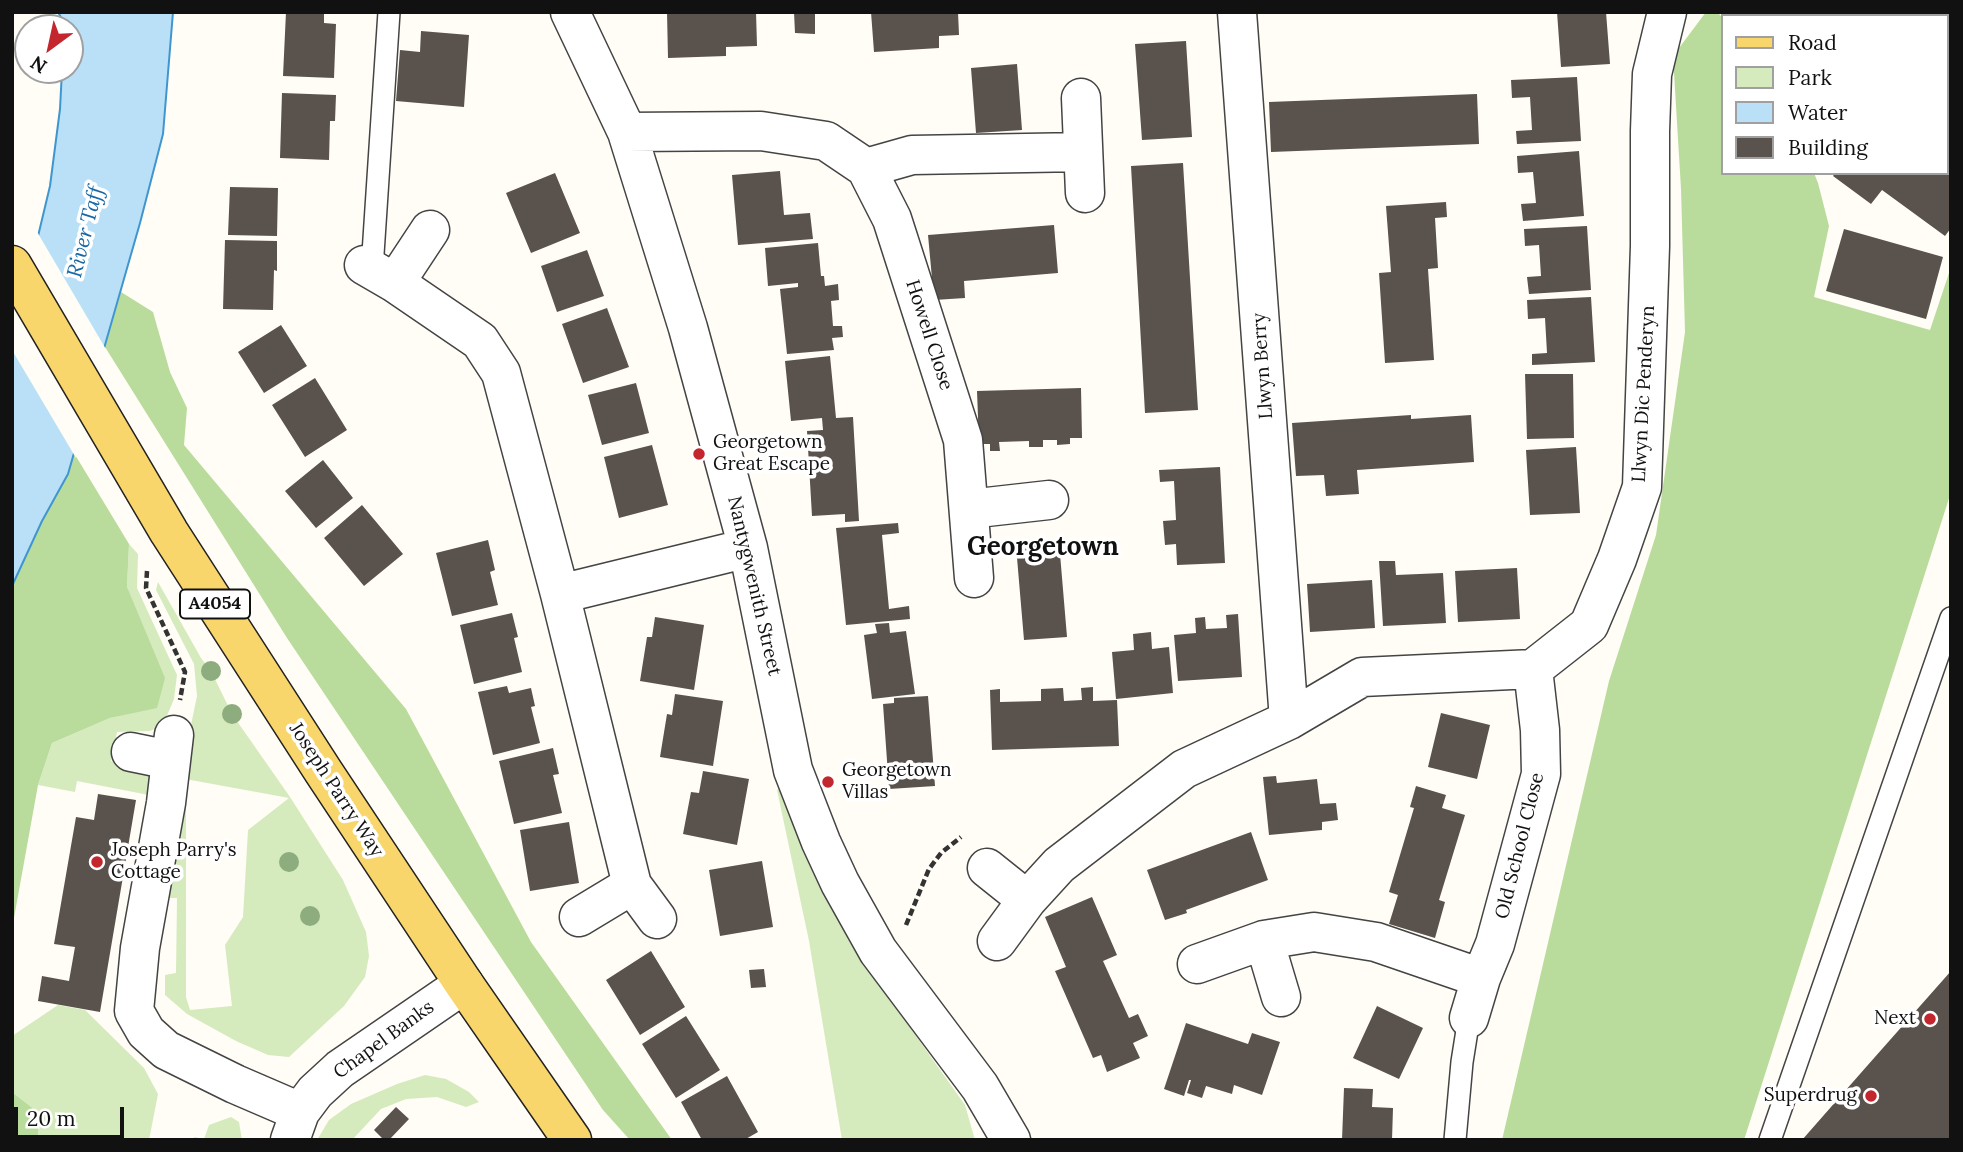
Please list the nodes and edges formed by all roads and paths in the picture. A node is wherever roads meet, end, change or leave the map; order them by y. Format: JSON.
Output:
{"nodes":[{"id":1,"x":389,"y":12,"type":"edge"},
{"id":2,"x":570,"y":12,"type":"edge"},
{"id":3,"x":1237,"y":12,"type":"edge"},
{"id":4,"x":1667,"y":12,"type":"edge"},
{"id":5,"x":1081,"y":98,"type":"dead end"},
{"id":6,"x":626,"y":132,"type":"junction"},
{"id":7,"x":1083,"y":152,"type":"junction"},
{"id":8,"x":866,"y":168,"type":"junction"},
{"id":9,"x":1085,"y":193,"type":"dead end"},
{"id":10,"x":430,"y":230,"type":"dead end"},
{"id":11,"x":12,"y":265,"type":"edge"},
{"id":12,"x":377,"y":272,"type":"junction"},
{"id":13,"x":1049,"y":500,"type":"dead end"},
{"id":14,"x":969,"y":509,"type":"junction"},
{"id":15,"x":748,"y":548,"type":"junction"},
{"id":16,"x":974,"y":578,"type":"dead end"},
{"id":17,"x":146,"y":588,"type":"dead end"},
{"id":18,"x":560,"y":594,"type":"junction"},
{"id":19,"x":1951,"y":618,"type":"edge"},
{"id":20,"x":1533,"y":669,"type":"junction"},
{"id":21,"x":1289,"y":720,"type":"junction"},
{"id":22,"x":172,"y":748,"type":"junction"},
{"id":23,"x":131,"y":752,"type":"dead end"},
{"id":24,"x":987,"y":868,"type":"dead end"},
{"id":25,"x":632,"y":885,"type":"junction"},
{"id":26,"x":1027,"y":900,"type":"junction"},
{"id":27,"x":579,"y":917,"type":"dead end"},
{"id":28,"x":657,"y":919,"type":"dead end"},
{"id":29,"x":1264,"y":940,"type":"junction"},
{"id":30,"x":997,"y":941,"type":"dead end"},
{"id":31,"x":1197,"y":964,"type":"dead end"},
{"id":32,"x":1481,"y":978,"type":"junction"},
{"id":33,"x":464,"y":984,"type":"junction"},
{"id":34,"x":1280,"y":997,"type":"dead end"},
{"id":35,"x":1469,"y":1018,"type":"joint"},
{"id":36,"x":295,"y":1126,"type":"edge"},
{"id":37,"x":1005,"y":1135,"type":"edge"},
{"id":38,"x":572,"y":1140,"type":"edge"},
{"id":39,"x":1455,"y":1140,"type":"edge"},
{"id":40,"x":1770,"y":1140,"type":"edge"}],
"edges":[{"from":1,"to":12,"type":"lane"},
{"from":2,"to":6,"type":"street","name":"Nantygwenith Street"},
{"from":3,"to":21,"type":"street","name":"Llwyn Berry"},
{"from":4,"to":20,"type":"street","name":"Llwyn Dic Penderyn"},
{"from":5,"to":7,"type":"street"},
{"from":6,"to":8,"type":"street","name":"Howell Close"},
{"from":6,"to":15,"type":"street","name":"Nantygwenith Street"},
{"from":7,"to":8,"type":"street"},
{"from":7,"to":9,"type":"street"},
{"from":8,"to":14,"type":"street","name":"Howell Close"},
{"from":10,"to":12,"type":"street"},
{"from":11,"to":33,"type":"main road","name":"Joseph Parry Way","number":"A4054"},
{"from":12,"to":18,"type":"street"},
{"from":13,"to":14,"type":"street"},
{"from":14,"to":16,"type":"street","name":"Howell Close"},
{"from":15,"to":18,"type":"street"},
{"from":15,"to":37,"type":"street","name":"Nantygwenith Street"},
{"from":17,"to":22,"type":"path"},
{"from":18,"to":25,"type":"street"},
{"from":19,"to":40,"type":"lane"},
{"from":20,"to":21,"type":"street"},
{"from":20,"to":32,"type":"street","name":"Old School Close"},
{"from":21,"to":26,"type":"street"},
{"from":22,"to":23,"type":"street"},
{"from":22,"to":36,"type":"street"},
{"from":24,"to":26,"type":"street"},
{"from":25,"to":27,"type":"street"},
{"from":25,"to":28,"type":"street"},
{"from":26,"to":30,"type":"street"},
{"from":29,"to":31,"type":"street"},
{"from":29,"to":32,"type":"street"},
{"from":29,"to":34,"type":"street"},
{"from":32,"to":35,"type":"street","name":"Old School Close"},
{"from":33,"to":36,"type":"street","name":"Chapel Banks"},
{"from":33,"to":38,"type":"main road","name":"Joseph Parry Way","number":"A4054"},
{"from":35,"to":39,"type":"lane"}]}
